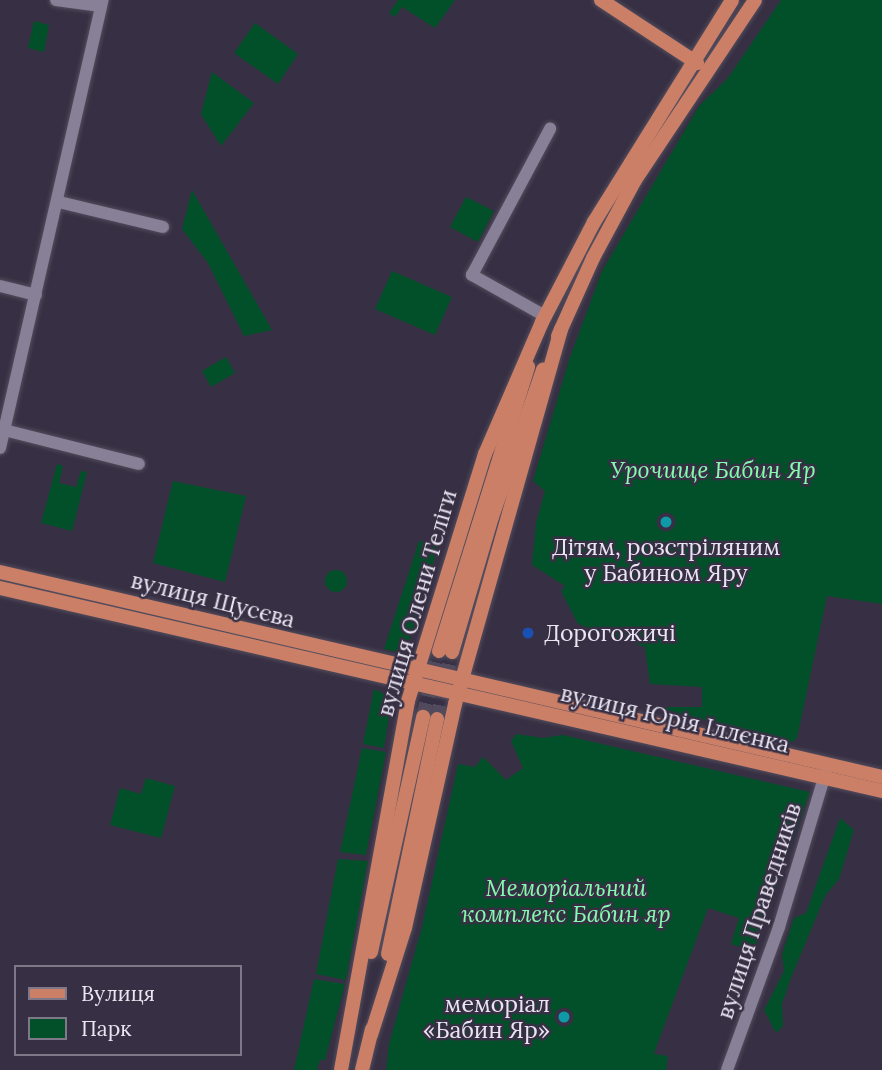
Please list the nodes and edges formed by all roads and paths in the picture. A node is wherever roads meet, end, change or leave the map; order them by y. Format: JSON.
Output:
{"nodes":[{"id":1,"x":56,"y":0,"type":"edge"},
{"id":2,"x":601,"y":0,"type":"edge"},
{"id":3,"x":732,"y":0,"type":"edge"},
{"id":4,"x":755,"y":0,"type":"edge"},
{"id":5,"x":102,"y":3,"type":"edge"},
{"id":6,"x":692,"y":60,"type":"junction"},
{"id":7,"x":707,"y":69,"type":"junction"},
{"id":8,"x":550,"y":129,"type":"dead end"},
{"id":9,"x":59,"y":202,"type":"junction"},
{"id":10,"x":163,"y":227,"type":"dead end"},
{"id":11,"x":0,"y":286,"type":"edge"},
{"id":12,"x":36,"y":295,"type":"junction"},
{"id":13,"x":543,"y":319,"type":"junction"},
{"id":14,"x":561,"y":329,"type":"junction"},
{"id":15,"x":4,"y":430,"type":"junction"},
{"id":16,"x":0,"y":448,"type":"edge"},
{"id":17,"x":139,"y":464,"type":"dead end"},
{"id":18,"x":0,"y":572,"type":"edge"},
{"id":19,"x":0,"y":588,"type":"edge"},
{"id":20,"x":415,"y":677,"type":"junction"},
{"id":21,"x":460,"y":686,"type":"junction"},
{"id":22,"x":826,"y":771,"type":"junction"},
{"id":23,"x":882,"y":777,"type":"edge"},
{"id":24,"x":882,"y":791,"type":"edge"},
{"id":25,"x":350,"y":1031,"type":"junction"},
{"id":26,"x":371,"y":1035,"type":"junction"},
{"id":27,"x":341,"y":1070,"type":"edge"},
{"id":28,"x":362,"y":1070,"type":"edge"},
{"id":29,"x":727,"y":1070,"type":"edge"}],
"edges":[{"from":1,"to":5,"type":"street"},
{"from":2,"to":6,"type":"main road"},
{"from":3,"to":6,"type":"main road","name":"вулиця Олени Теліги"},
{"from":4,"to":7,"type":"main road","name":"вулиця Олени Теліги"},
{"from":5,"to":9,"type":"street"},
{"from":6,"to":7,"type":"main road"},
{"from":6,"to":13,"type":"main road","name":"вулиця Олени Теліги"},
{"from":7,"to":14,"type":"main road","name":"вулиця Олени Теліги"},
{"from":8,"to":13,"type":"street"},
{"from":9,"to":10,"type":"street"},
{"from":9,"to":12,"type":"street"},
{"from":11,"to":12,"type":"street"},
{"from":12,"to":15,"type":"street"},
{"from":13,"to":14,"type":"main road","name":"вулиця Олени Теліги"},
{"from":13,"to":20,"type":"main road","name":"вулиця Олени Теліги"},
{"from":14,"to":21,"type":"main road","name":"вулиця Олени Теліги"},
{"from":15,"to":16,"type":"street"},
{"from":15,"to":17,"type":"street"},
{"from":18,"to":20,"type":"main road","name":"вулиця Щусєва"},
{"from":19,"to":20,"type":"main road","name":"вулиця Щусєва"},
{"from":20,"to":21,"type":"main road","name":"вулиця Юрія Іллєнка"},
{"from":20,"to":25,"type":"main road","name":"вулиця Олени Теліги"},
{"from":21,"to":22,"type":"main road","name":"вулиця Юрія Іллєнка"},
{"from":21,"to":26,"type":"main road","name":"вулиця Олени Теліги"},
{"from":22,"to":23,"type":"main road","name":"вулиця Юрія Іллєнка"},
{"from":22,"to":24,"type":"main road","name":"вулиця Юрія Іллєнка"},
{"from":22,"to":29,"type":"street","name":"вулиця Праведників"},
{"from":25,"to":26,"type":"main road","name":"вулиця Олени Теліги"},
{"from":25,"to":27,"type":"main road","name":"вулиця Олени Теліги"},
{"from":26,"to":28,"type":"main road","name":"вулиця Олени Теліги"}]}
